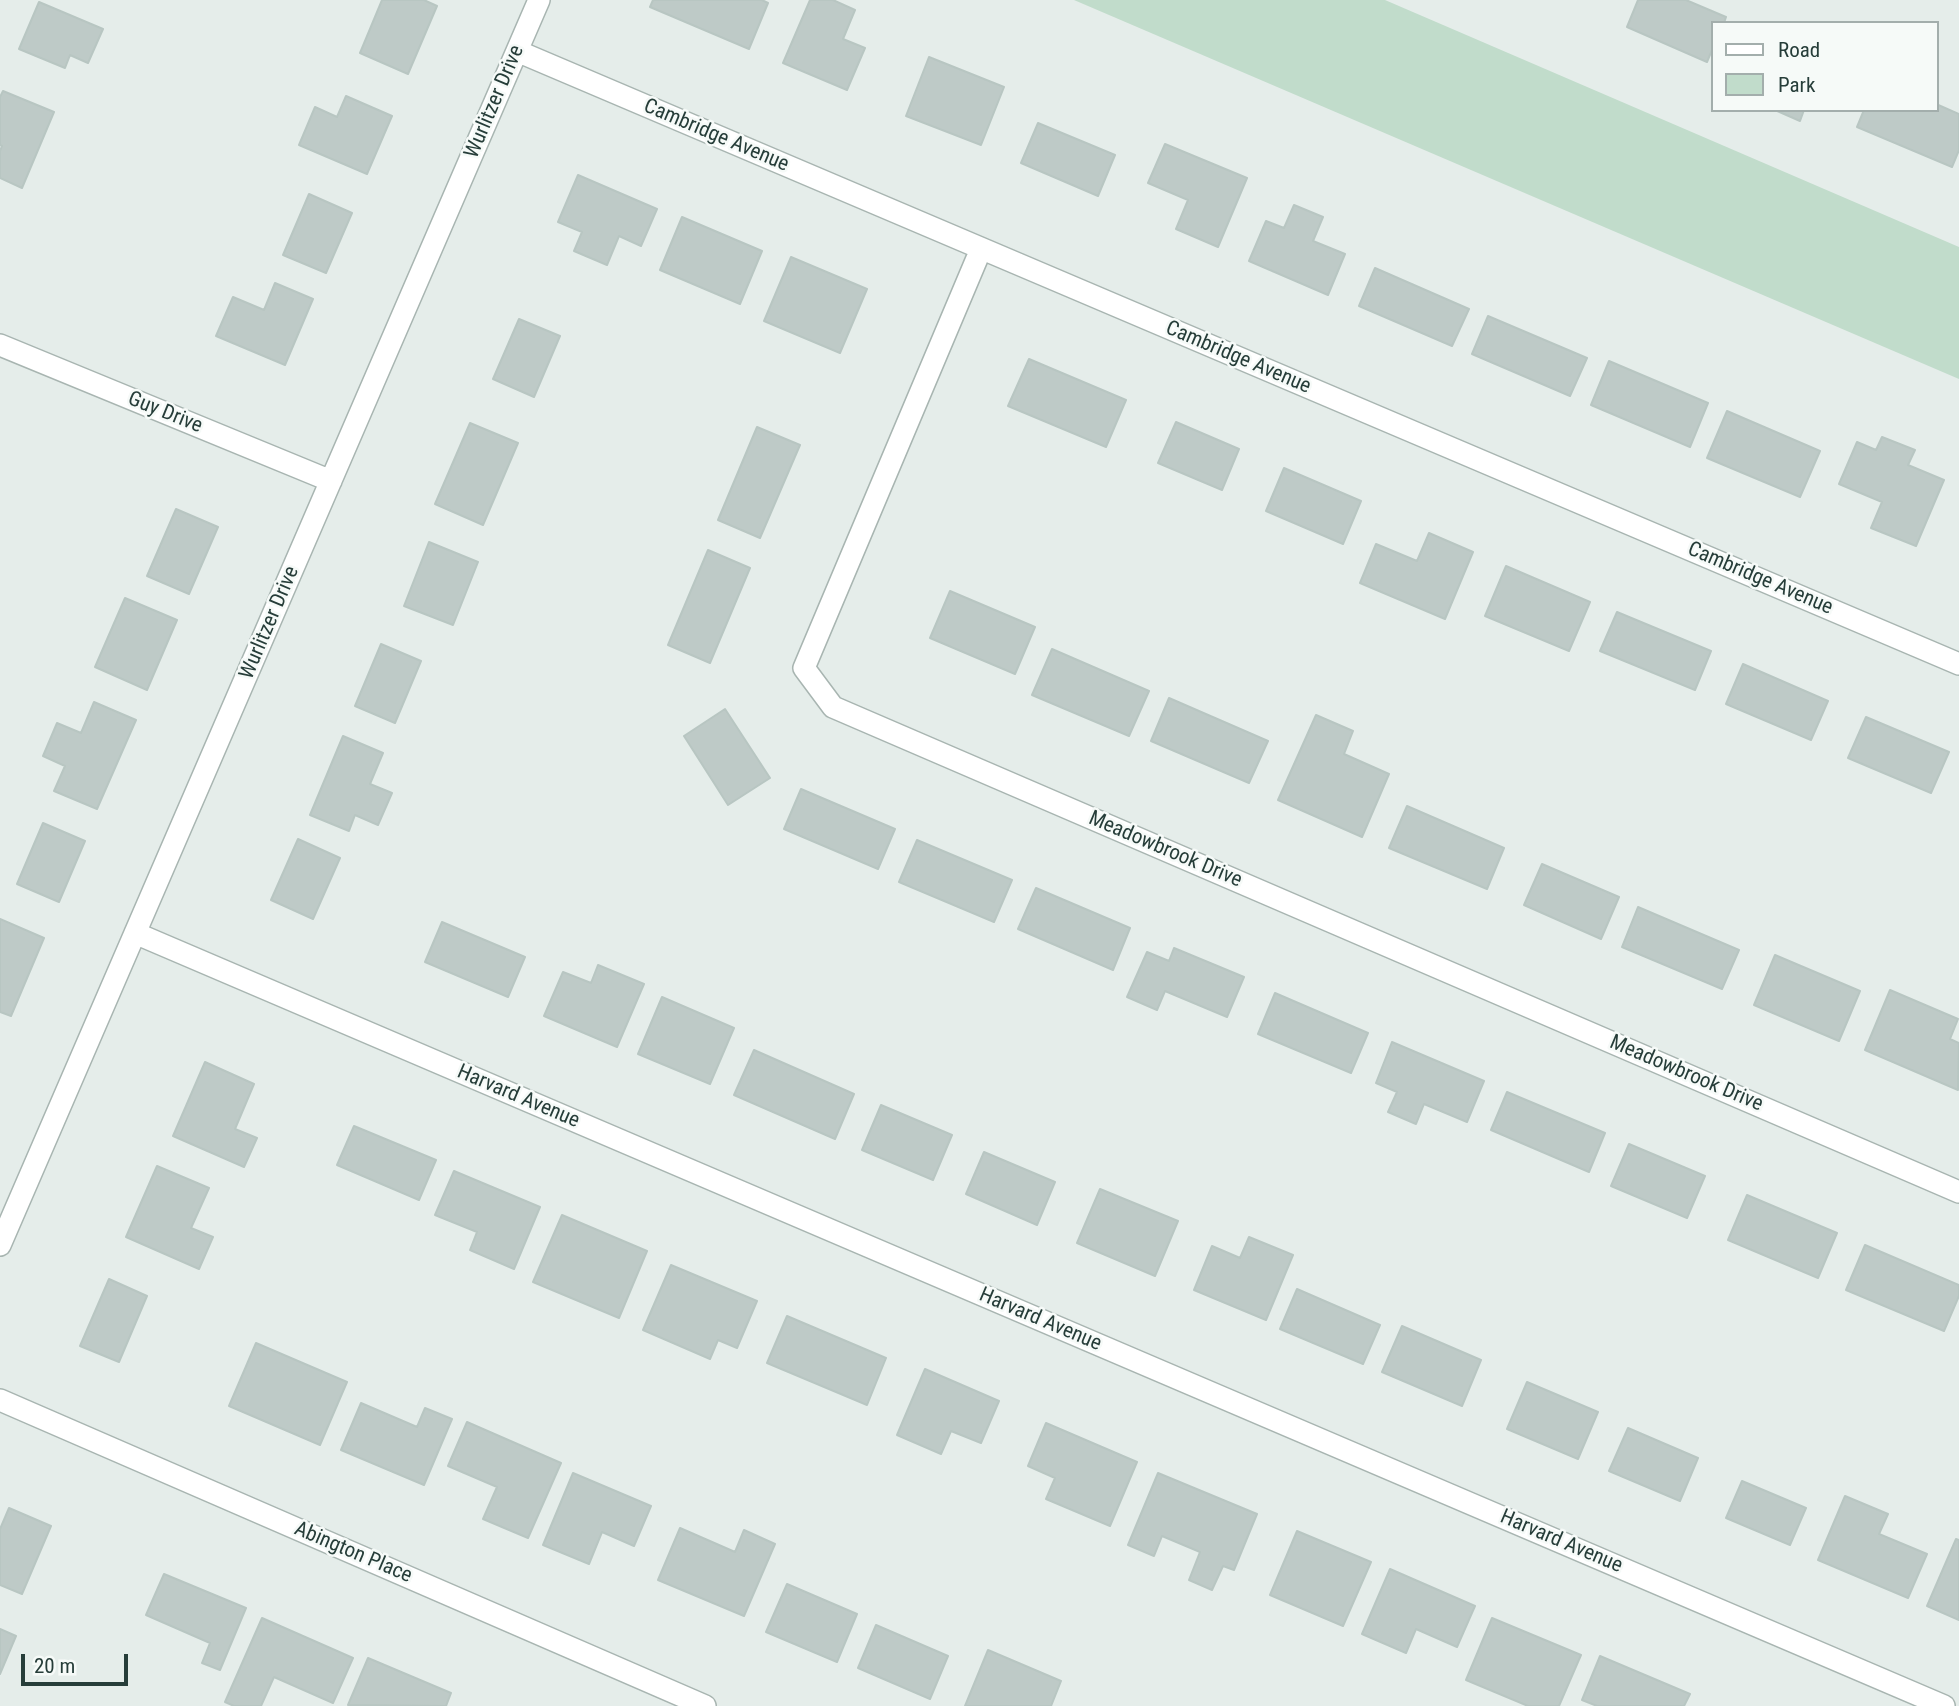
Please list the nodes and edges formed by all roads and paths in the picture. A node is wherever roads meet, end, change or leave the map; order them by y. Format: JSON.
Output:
{"nodes":[{"id":1,"x":539,"y":0,"type":"edge"},
{"id":2,"x":517,"y":51,"type":"junction"},
{"id":3,"x":981,"y":249,"type":"junction"},
{"id":4,"x":0,"y":345,"type":"edge"},
{"id":5,"x":331,"y":481,"type":"junction"},
{"id":6,"x":1959,"y":664,"type":"edge"},
{"id":7,"x":135,"y":933,"type":"junction"},
{"id":8,"x":1959,"y":1192,"type":"edge"},
{"id":9,"x":0,"y":1245,"type":"edge"},
{"id":10,"x":0,"y":1400,"type":"edge"},
{"id":11,"x":705,"y":1706,"type":"edge"},
{"id":12,"x":1944,"y":1706,"type":"edge"}],
"edges":[{"from":1,"to":2,"type":"street","name":"Wurlitzer Drive"},
{"from":2,"to":3,"type":"street","name":"Cambridge Avenue"},
{"from":2,"to":5,"type":"street","name":"Wurlitzer Drive"},
{"from":3,"to":6,"type":"street","name":"Cambridge Avenue"},
{"from":3,"to":8,"type":"street","name":"Meadowbrook Drive"},
{"from":4,"to":5,"type":"street","name":"Guy Drive"},
{"from":5,"to":7,"type":"street","name":"Wurlitzer Drive"},
{"from":7,"to":9,"type":"street","name":"Wurlitzer Drive"},
{"from":7,"to":12,"type":"street","name":"Harvard Avenue"},
{"from":10,"to":11,"type":"street","name":"Abington Place"}]}
